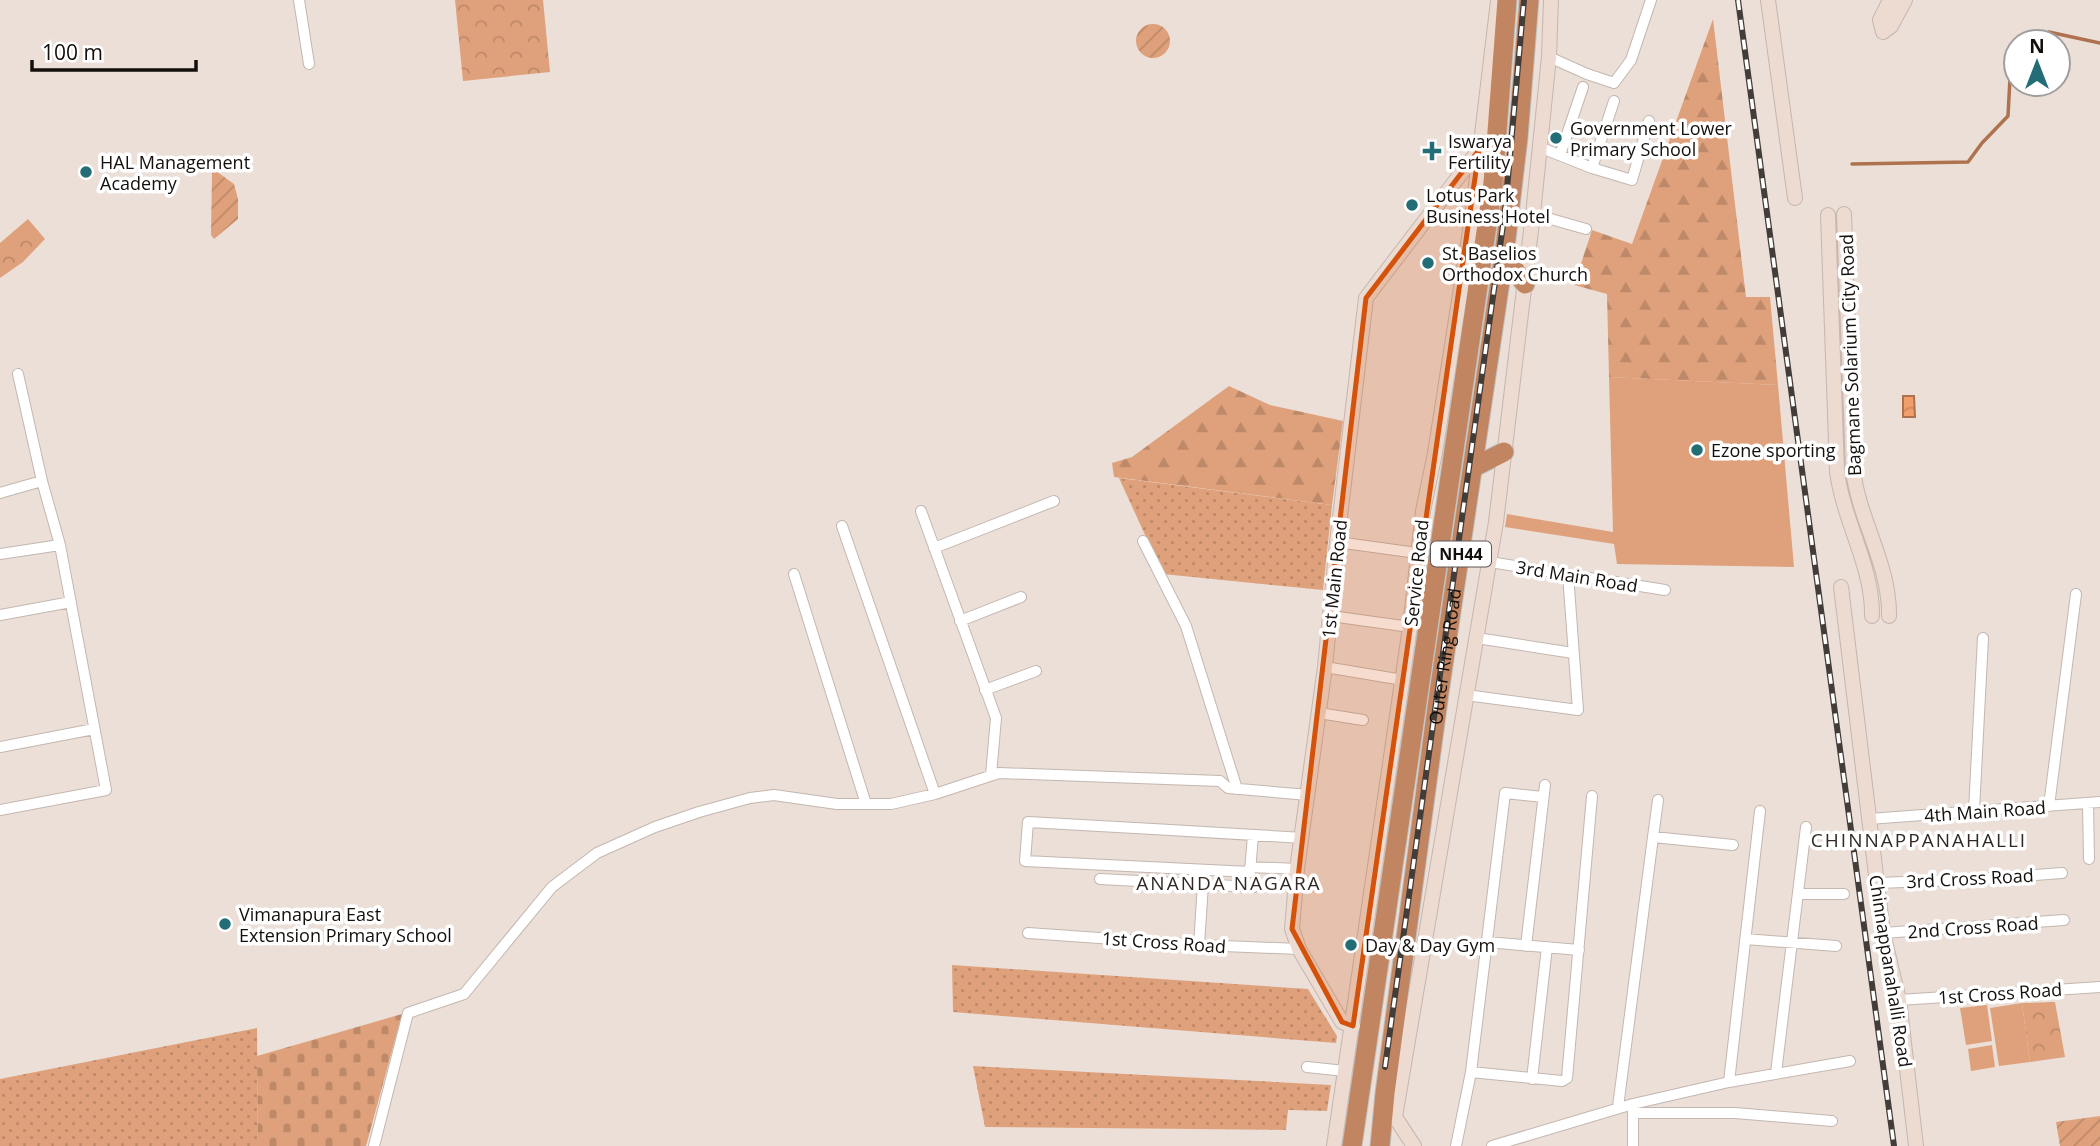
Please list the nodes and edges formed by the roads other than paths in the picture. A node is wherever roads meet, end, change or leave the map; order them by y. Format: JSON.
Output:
{"nodes":[{"id":1,"x":299,"y":0,"type":"edge"},
{"id":2,"x":1498,"y":0,"type":"edge"},
{"id":3,"x":1507,"y":0,"type":"edge"},
{"id":4,"x":1529,"y":0,"type":"edge"},
{"id":5,"x":1551,"y":0,"type":"edge"},
{"id":6,"x":1650,"y":0,"type":"edge"},
{"id":7,"x":1769,"y":0,"type":"edge"},
{"id":8,"x":1890,"y":0,"type":"edge"},
{"id":9,"x":1905,"y":0,"type":"edge"},
{"id":10,"x":1549,"y":57,"type":"junction"},
{"id":11,"x":309,"y":64,"type":"dead end"},
{"id":12,"x":1583,"y":88,"type":"dead end"},
{"id":13,"x":1614,"y":101,"type":"dead end"},
{"id":14,"x":1649,"y":121,"type":"dead end"},
{"id":15,"x":1539,"y":147,"type":"junction"},
{"id":16,"x":1479,"y":150,"type":"junction"},
{"id":17,"x":1560,"y":155,"type":"junction"},
{"id":18,"x":1592,"y":168,"type":"junction"},
{"id":19,"x":1795,"y":198,"type":"dead end"},
{"id":20,"x":1533,"y":214,"type":"junction"},
{"id":21,"x":1844,"y":214,"type":"dead end"},
{"id":22,"x":1828,"y":215,"type":"dead end"},
{"id":23,"x":1586,"y":229,"type":"dead end"},
{"id":24,"x":1504,"y":255,"type":"junction"},
{"id":25,"x":1525,"y":284,"type":"junction"},
{"id":26,"x":18,"y":374,"type":"dead end"},
{"id":27,"x":1504,"y":452,"type":"junction"},
{"id":28,"x":1474,"y":467,"type":"junction"},
{"id":29,"x":42,"y":481,"type":"junction"},
{"id":30,"x":0,"y":493,"type":"edge"},
{"id":31,"x":1054,"y":501,"type":"dead end"},
{"id":32,"x":920,"y":511,"type":"dead end"},
{"id":33,"x":842,"y":526,"type":"dead end"},
{"id":34,"x":1143,"y":541,"type":"dead end"},
{"id":35,"x":1337,"y":542,"type":"junction"},
{"id":36,"x":60,"y":545,"type":"junction"},
{"id":37,"x":934,"y":548,"type":"junction"},
{"id":38,"x":1417,"y":553,"type":"junction"},
{"id":39,"x":0,"y":554,"type":"edge"},
{"id":40,"x":1490,"y":562,"type":"junction"},
{"id":41,"x":794,"y":574,"type":"dead end"},
{"id":42,"x":1569,"y":575,"type":"junction"},
{"id":43,"x":1841,"y":587,"type":"dead end"},
{"id":44,"x":1665,"y":590,"type":"dead end"},
{"id":45,"x":2076,"y":594,"type":"dead end"},
{"id":46,"x":1021,"y":597,"type":"dead end"},
{"id":47,"x":71,"y":602,"type":"junction"},
{"id":48,"x":0,"y":615,"type":"edge"},
{"id":49,"x":1331,"y":616,"type":"junction"},
{"id":50,"x":1872,"y":616,"type":"dead end"},
{"id":51,"x":1889,"y":616,"type":"dead end"},
{"id":52,"x":960,"y":621,"type":"junction"},
{"id":53,"x":1410,"y":627,"type":"junction"},
{"id":54,"x":1476,"y":638,"type":"junction"},
{"id":55,"x":1983,"y":638,"type":"dead end"},
{"id":56,"x":1573,"y":653,"type":"junction"},
{"id":57,"x":1325,"y":667,"type":"junction"},
{"id":58,"x":1037,"y":671,"type":"dead end"},
{"id":59,"x":1403,"y":680,"type":"junction"},
{"id":60,"x":985,"y":690,"type":"junction"},
{"id":61,"x":1466,"y":695,"type":"junction"},
{"id":62,"x":1319,"y":713,"type":"junction"},
{"id":63,"x":1363,"y":720,"type":"dead end"},
{"id":64,"x":94,"y":729,"type":"junction"},
{"id":65,"x":0,"y":747,"type":"edge"},
{"id":66,"x":992,"y":775,"type":"junction"},
{"id":67,"x":1545,"y":785,"type":"dead end"},
{"id":68,"x":1237,"y":789,"type":"junction"},
{"id":69,"x":935,"y":794,"type":"junction"},
{"id":70,"x":1308,"y":796,"type":"junction"},
{"id":71,"x":1592,"y":796,"type":"dead end"},
{"id":72,"x":1544,"y":797,"type":"junction"},
{"id":73,"x":1658,"y":800,"type":"dead end"},
{"id":74,"x":2094,"y":803,"type":"edge"},
{"id":75,"x":866,"y":804,"type":"junction"},
{"id":76,"x":2049,"y":806,"type":"junction"},
{"id":77,"x":0,"y":810,"type":"edge"},
{"id":78,"x":1974,"y":810,"type":"junction"},
{"id":79,"x":1760,"y":811,"type":"dead end"},
{"id":80,"x":1869,"y":819,"type":"junction"},
{"id":81,"x":1805,"y":827,"type":"dead end"},
{"id":82,"x":1253,"y":835,"type":"junction"},
{"id":83,"x":1653,"y":837,"type":"junction"},
{"id":84,"x":1303,"y":838,"type":"junction"},
{"id":85,"x":1734,"y":845,"type":"dead end"},
{"id":86,"x":2089,"y":859,"type":"dead end"},
{"id":87,"x":1250,"y":867,"type":"junction"},
{"id":88,"x":1297,"y":869,"type":"junction"},
{"id":89,"x":2062,"y":873,"type":"dead end"},
{"id":90,"x":1100,"y":878,"type":"dead end"},
{"id":91,"x":1878,"y":883,"type":"junction"},
{"id":92,"x":1203,"y":884,"type":"junction"},
{"id":93,"x":1254,"y":887,"type":"dead end"},
{"id":94,"x":1797,"y":894,"type":"junction"},
{"id":95,"x":1844,"y":894,"type":"dead end"},
{"id":96,"x":2064,"y":920,"type":"dead end"},
{"id":97,"x":1028,"y":933,"type":"dead end"},
{"id":98,"x":1883,"y":933,"type":"junction"},
{"id":99,"x":1745,"y":939,"type":"junction"},
{"id":100,"x":1487,"y":942,"type":"junction"},
{"id":101,"x":1791,"y":943,"type":"junction"},
{"id":102,"x":1199,"y":945,"type":"junction"},
{"id":103,"x":1526,"y":946,"type":"junction"},
{"id":104,"x":1547,"y":947,"type":"junction"},
{"id":105,"x":1836,"y":947,"type":"dead end"},
{"id":106,"x":1299,"y":949,"type":"junction"},
{"id":107,"x":1579,"y":950,"type":"junction"},
{"id":108,"x":2100,"y":987,"type":"edge"},
{"id":109,"x":1899,"y":1000,"type":"junction"},
{"id":110,"x":1361,"y":1026,"type":"junction"},
{"id":111,"x":1850,"y":1060,"type":"dead end"},
{"id":112,"x":1307,"y":1067,"type":"dead end"},
{"id":113,"x":1345,"y":1071,"type":"junction"},
{"id":114,"x":1471,"y":1072,"type":"junction"},
{"id":115,"x":1776,"y":1073,"type":"junction"},
{"id":116,"x":1531,"y":1079,"type":"junction"},
{"id":117,"x":1729,"y":1082,"type":"junction"},
{"id":118,"x":1618,"y":1107,"type":"junction"},
{"id":119,"x":1633,"y":1108,"type":"junction"},
{"id":120,"x":1390,"y":1112,"type":"junction"},
{"id":121,"x":1832,"y":1121,"type":"dead end"},
{"id":122,"x":374,"y":1146,"type":"edge"},
{"id":123,"x":1334,"y":1146,"type":"edge"},
{"id":124,"x":1352,"y":1146,"type":"edge"},
{"id":125,"x":1380,"y":1146,"type":"edge"},
{"id":126,"x":1414,"y":1146,"type":"edge"},
{"id":127,"x":1456,"y":1146,"type":"edge"},
{"id":128,"x":1492,"y":1146,"type":"edge"},
{"id":129,"x":1633,"y":1146,"type":"edge"},
{"id":130,"x":1916,"y":1146,"type":"edge"}],
"edges":[{"from":1,"to":11,"type":"street"},
{"from":2,"to":16,"type":"street","name":"Service Road"},
{"from":3,"to":110,"type":"highway","name":"Outer Ring Road","number":"NH44"},
{"from":4,"to":24,"type":"highway","name":"Outer Ring Road","number":"NH44"},
{"from":5,"to":10,"type":"street"},
{"from":6,"to":10,"type":"street"},
{"from":7,"to":19,"type":"street"},
{"from":8,"to":9,"type":"street"},
{"from":10,"to":15,"type":"street"},
{"from":12,"to":17,"type":"street"},
{"from":13,"to":18,"type":"street"},
{"from":14,"to":18,"type":"street"},
{"from":15,"to":17,"type":"street"},
{"from":15,"to":20,"type":"street"},
{"from":16,"to":35,"type":"street","name":"1st Main Road"},
{"from":16,"to":38,"type":"street","name":"Service Road"},
{"from":17,"to":18,"type":"street"},
{"from":20,"to":23,"type":"street"},
{"from":20,"to":25,"type":"street"},
{"from":21,"to":51,"type":"street","name":"Bagmane Solarium City Road"},
{"from":22,"to":50,"type":"street","name":"Bagmane Solarium City Road"},
{"from":24,"to":25,"type":"highway"},
{"from":24,"to":28,"type":"highway","name":"Outer Ring Road","number":"NH44"},
{"from":25,"to":27,"type":"street"},
{"from":26,"to":29,"type":"street"},
{"from":27,"to":28,"type":"highway"},
{"from":27,"to":40,"type":"street"},
{"from":28,"to":120,"type":"highway","name":"Outer Ring Road","number":"NH44"},
{"from":29,"to":30,"type":"street"},
{"from":29,"to":36,"type":"street"},
{"from":31,"to":37,"type":"street"},
{"from":32,"to":37,"type":"street"},
{"from":33,"to":69,"type":"street"},
{"from":34,"to":68,"type":"street"},
{"from":35,"to":38,"type":"street"},
{"from":35,"to":49,"type":"street","name":"1st Main Road"},
{"from":36,"to":39,"type":"street"},
{"from":36,"to":47,"type":"street"},
{"from":37,"to":52,"type":"street"},
{"from":38,"to":53,"type":"street","name":"Service Road"},
{"from":40,"to":42,"type":"street","name":"3rd Main Road"},
{"from":40,"to":54,"type":"street"},
{"from":41,"to":75,"type":"street"},
{"from":42,"to":44,"type":"street","name":"3rd Main Road"},
{"from":42,"to":56,"type":"street"},
{"from":43,"to":80,"type":"street","name":"Chinnappanahalli Road"},
{"from":45,"to":76,"type":"street"},
{"from":46,"to":52,"type":"street"},
{"from":47,"to":48,"type":"street"},
{"from":47,"to":64,"type":"street"},
{"from":49,"to":53,"type":"street"},
{"from":49,"to":57,"type":"street","name":"1st Main Road"},
{"from":52,"to":60,"type":"street"},
{"from":53,"to":59,"type":"street","name":"Service Road"},
{"from":54,"to":56,"type":"street"},
{"from":54,"to":61,"type":"street"},
{"from":55,"to":78,"type":"street"},
{"from":56,"to":61,"type":"street"},
{"from":57,"to":59,"type":"street"},
{"from":57,"to":62,"type":"street","name":"1st Main Road"},
{"from":58,"to":60,"type":"street"},
{"from":59,"to":110,"type":"street","name":"Service Road"},
{"from":60,"to":66,"type":"street"},
{"from":61,"to":120,"type":"street"},
{"from":62,"to":63,"type":"street"},
{"from":62,"to":70,"type":"street","name":"1st Main Road"},
{"from":64,"to":65,"type":"street"},
{"from":64,"to":77,"type":"street"},
{"from":66,"to":68,"type":"street"},
{"from":66,"to":69,"type":"street"},
{"from":67,"to":72,"type":"street"},
{"from":68,"to":70,"type":"street"},
{"from":69,"to":75,"type":"street"},
{"from":70,"to":84,"type":"street","name":"1st Main Road"},
{"from":71,"to":107,"type":"street"},
{"from":72,"to":100,"type":"street"},
{"from":72,"to":103,"type":"street"},
{"from":73,"to":83,"type":"street"},
{"from":74,"to":76,"type":"street","name":"4th Main Road"},
{"from":74,"to":86,"type":"street"},
{"from":75,"to":122,"type":"street"},
{"from":76,"to":78,"type":"street","name":"4th Main Road"},
{"from":78,"to":80,"type":"street","name":"4th Main Road"},
{"from":79,"to":99,"type":"street"},
{"from":80,"to":91,"type":"street","name":"Chinnappanahalli Road"},
{"from":81,"to":94,"type":"street"},
{"from":82,"to":84,"type":"street"},
{"from":82,"to":87,"type":"street"},
{"from":82,"to":87,"type":"street"},
{"from":83,"to":85,"type":"street"},
{"from":83,"to":118,"type":"street"},
{"from":84,"to":88,"type":"street","name":"1st Main Road"},
{"from":87,"to":88,"type":"street"},
{"from":88,"to":106,"type":"street","name":"1st Main Road"},
{"from":89,"to":91,"type":"street","name":"3rd Cross Road"},
{"from":90,"to":92,"type":"street"},
{"from":91,"to":98,"type":"street","name":"Chinnappanahalli Road"},
{"from":92,"to":93,"type":"street"},
{"from":92,"to":102,"type":"street"},
{"from":94,"to":95,"type":"street"},
{"from":94,"to":101,"type":"street"},
{"from":96,"to":98,"type":"street","name":"2nd Cross Road"},
{"from":97,"to":102,"type":"street","name":"1st Cross Road"},
{"from":98,"to":109,"type":"street","name":"Chinnappanahalli Road"},
{"from":99,"to":101,"type":"street"},
{"from":99,"to":117,"type":"street"},
{"from":100,"to":103,"type":"street"},
{"from":100,"to":114,"type":"street"},
{"from":101,"to":105,"type":"street"},
{"from":101,"to":115,"type":"street"},
{"from":102,"to":106,"type":"street","name":"1st Cross Road"},
{"from":103,"to":104,"type":"street"},
{"from":104,"to":107,"type":"street"},
{"from":104,"to":116,"type":"street"},
{"from":106,"to":110,"type":"street","name":"1st Main Road"},
{"from":107,"to":116,"type":"street"},
{"from":108,"to":109,"type":"street","name":"1st Cross Road"},
{"from":109,"to":130,"type":"street","name":"Chinnappanahalli Road"},
{"from":110,"to":113,"type":"street","name":"Service Road"},
{"from":110,"to":124,"type":"highway","number":"NH44"},
{"from":111,"to":115,"type":"street"},
{"from":112,"to":113,"type":"street"},
{"from":113,"to":123,"type":"street","name":"Service Road"},
{"from":114,"to":116,"type":"street"},
{"from":114,"to":127,"type":"street"},
{"from":115,"to":117,"type":"street"},
{"from":117,"to":119,"type":"street"},
{"from":118,"to":119,"type":"street"},
{"from":118,"to":128,"type":"street"},
{"from":119,"to":121,"type":"street"},
{"from":119,"to":129,"type":"street"},
{"from":120,"to":125,"type":"highway","number":"NH44"},
{"from":120,"to":126,"type":"street"}]}
